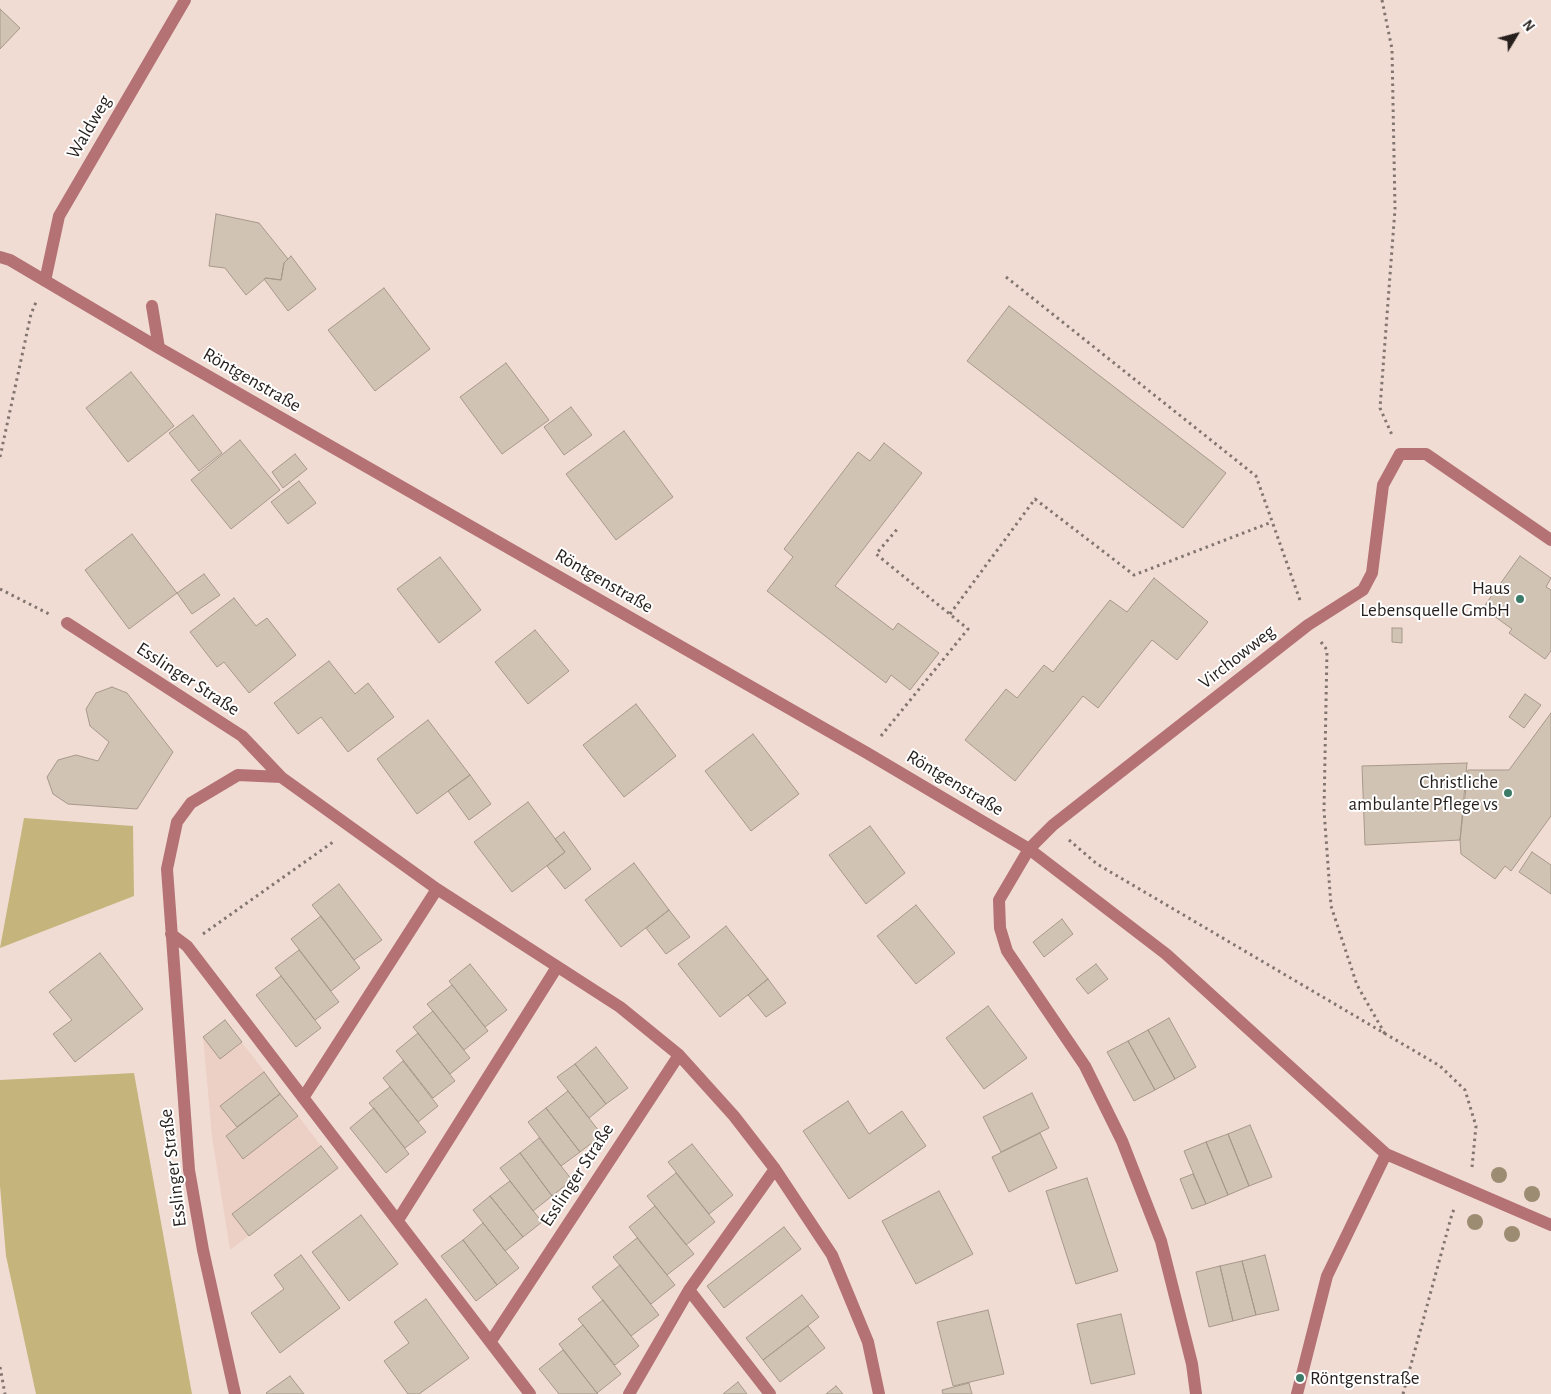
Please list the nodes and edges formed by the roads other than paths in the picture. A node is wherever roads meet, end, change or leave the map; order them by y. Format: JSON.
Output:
{"nodes":[{"id":1,"x":186,"y":0,"type":"edge"},
{"id":2,"x":0,"y":257,"type":"edge"},
{"id":3,"x":45,"y":281,"type":"junction"},
{"id":4,"x":152,"y":306,"type":"dead end"},
{"id":5,"x":159,"y":348,"type":"junction"},
{"id":6,"x":1551,"y":540,"type":"edge"},
{"id":7,"x":67,"y":623,"type":"road end"},
{"id":8,"x":281,"y":777,"type":"junction"},
{"id":9,"x":1029,"y":849,"type":"junction"},
{"id":10,"x":437,"y":889,"type":"junction"},
{"id":11,"x":172,"y":934,"type":"junction"},
{"id":12,"x":557,"y":967,"type":"junction"},
{"id":13,"x":679,"y":1055,"type":"junction"},
{"id":14,"x":303,"y":1098,"type":"junction"},
{"id":15,"x":1386,"y":1154,"type":"junction"},
{"id":16,"x":775,"y":1169,"type":"junction"},
{"id":17,"x":398,"y":1220,"type":"junction"},
{"id":18,"x":1551,"y":1224,"type":"edge"},
{"id":19,"x":688,"y":1290,"type":"junction"},
{"id":20,"x":491,"y":1341,"type":"junction"},
{"id":21,"x":235,"y":1394,"type":"edge"},
{"id":22,"x":530,"y":1394,"type":"edge"},
{"id":23,"x":629,"y":1394,"type":"edge"},
{"id":24,"x":770,"y":1394,"type":"edge"},
{"id":25,"x":879,"y":1394,"type":"edge"},
{"id":26,"x":1196,"y":1394,"type":"edge"},
{"id":27,"x":1297,"y":1394,"type":"edge"}],
"edges":[{"from":1,"to":3,"type":"street","name":"Waldweg"},
{"from":2,"to":3,"type":"street","name":"Röntgenstraße"},
{"from":3,"to":5,"type":"street","name":"Röntgenstraße"},
{"from":4,"to":5,"type":"street"},
{"from":5,"to":9,"type":"street","name":"Röntgenstraße"},
{"from":6,"to":9,"type":"street","name":"Virchowweg"},
{"from":7,"to":8,"type":"street","name":"Esslinger Straße"},
{"from":8,"to":10,"type":"street","name":"Esslinger Straße"},
{"from":8,"to":11,"type":"street","name":"Esslinger Straße"},
{"from":9,"to":15,"type":"street","name":"Röntgenstraße"},
{"from":9,"to":26,"type":"street"},
{"from":10,"to":12,"type":"street","name":"Esslinger Straße"},
{"from":10,"to":14,"type":"street"},
{"from":11,"to":14,"type":"street"},
{"from":11,"to":21,"type":"street","name":"Esslinger Straße"},
{"from":12,"to":13,"type":"street","name":"Esslinger Straße"},
{"from":12,"to":17,"type":"street"},
{"from":13,"to":16,"type":"street","name":"Esslinger Straße"},
{"from":13,"to":20,"type":"street","name":"Esslinger Straße"},
{"from":14,"to":17,"type":"street"},
{"from":15,"to":18,"type":"street","name":"Röntgenstraße"},
{"from":15,"to":27,"type":"street"},
{"from":16,"to":19,"type":"street"},
{"from":16,"to":25,"type":"street","name":"Esslinger Straße"},
{"from":17,"to":20,"type":"street"},
{"from":19,"to":23,"type":"street"},
{"from":19,"to":24,"type":"street"},
{"from":20,"to":22,"type":"street"}]}
